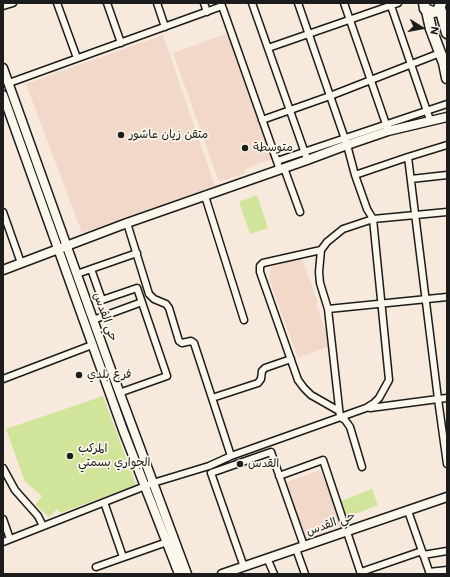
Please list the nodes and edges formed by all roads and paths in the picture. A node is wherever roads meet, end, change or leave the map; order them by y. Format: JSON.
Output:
{"nodes":[{"id":1,"x":13,"y":3,"type":"edge"},
{"id":2,"x":57,"y":3,"type":"edge"},
{"id":3,"x":107,"y":3,"type":"edge"},
{"id":4,"x":157,"y":3,"type":"edge"},
{"id":5,"x":204,"y":3,"type":"edge"},
{"id":6,"x":252,"y":3,"type":"edge"},
{"id":7,"x":298,"y":3,"type":"edge"},
{"id":8,"x":344,"y":3,"type":"edge"},
{"id":9,"x":393,"y":4,"type":"edge"},
{"id":10,"x":425,"y":5,"type":"edge"},
{"id":11,"x":441,"y":5,"type":"edge"},
{"id":12,"x":3,"y":6,"type":"edge"},
{"id":13,"x":207,"y":12,"type":"junction"},
{"id":14,"x":350,"y":20,"type":"junction"},
{"id":15,"x":165,"y":27,"type":"junction"},
{"id":16,"x":447,"y":33,"type":"edge"},
{"id":17,"x":309,"y":34,"type":"junction"},
{"id":18,"x":121,"y":43,"type":"junction"},
{"id":19,"x":268,"y":48,"type":"junction"},
{"id":20,"x":440,"y":53,"type":"junction"},
{"id":21,"x":77,"y":58,"type":"junction"},
{"id":22,"x":411,"y":64,"type":"junction"},
{"id":23,"x":3,"y":68,"type":"edge"},
{"id":24,"x":447,"y":78,"type":"edge"},
{"id":25,"x":372,"y":80,"type":"junction"},
{"id":26,"x":8,"y":83,"type":"junction"},
{"id":27,"x":3,"y":95,"type":"edge"},
{"id":28,"x":330,"y":96,"type":"junction"},
{"id":29,"x":447,"y":104,"type":"edge"},
{"id":30,"x":290,"y":110,"type":"junction"},
{"id":31,"x":427,"y":111,"type":"junction"},
{"id":32,"x":447,"y":117,"type":"edge"},
{"id":33,"x":262,"y":120,"type":"junction"},
{"id":34,"x":430,"y":120,"type":"junction"},
{"id":35,"x":387,"y":128,"type":"junction"},
{"id":36,"x":346,"y":142,"type":"junction"},
{"id":37,"x":447,"y":145,"type":"edge"},
{"id":38,"x":306,"y":156,"type":"junction"},
{"id":39,"x":408,"y":157,"type":"junction"},
{"id":40,"x":277,"y":161,"type":"junction"},
{"id":41,"x":37,"y":162,"type":"junction"},
{"id":42,"x":28,"y":165,"type":"junction"},
{"id":43,"x":282,"y":169,"type":"junction"},
{"id":44,"x":354,"y":175,"type":"junction"},
{"id":45,"x":447,"y":175,"type":"edge"},
{"id":46,"x":411,"y":179,"type":"junction"},
{"id":47,"x":204,"y":196,"type":"junction"},
{"id":48,"x":3,"y":212,"type":"edge"},
{"id":49,"x":300,"y":212,"type":"dead end"},
{"id":50,"x":447,"y":212,"type":"edge"},
{"id":51,"x":415,"y":216,"type":"junction"},
{"id":52,"x":373,"y":219,"type":"junction"},
{"id":53,"x":127,"y":223,"type":"junction"},
{"id":54,"x":63,"y":247,"type":"junction"},
{"id":55,"x":321,"y":250,"type":"junction"},
{"id":56,"x":137,"y":253,"type":"junction"},
{"id":57,"x":22,"y":263,"type":"junction"},
{"id":58,"x":91,"y":269,"type":"junction"},
{"id":59,"x":3,"y":270,"type":"edge"},
{"id":60,"x":77,"y":274,"type":"junction"},
{"id":61,"x":447,"y":297,"type":"edge"},
{"id":62,"x":426,"y":299,"type":"junction"},
{"id":63,"x":142,"y":302,"type":"junction"},
{"id":64,"x":382,"y":304,"type":"junction"},
{"id":65,"x":328,"y":309,"type":"junction"},
{"id":66,"x":93,"y":320,"type":"junction"},
{"id":67,"x":244,"y":320,"type":"dead end"},
{"id":68,"x":92,"y":345,"type":"junction"},
{"id":69,"x":291,"y":359,"type":"junction"},
{"id":70,"x":3,"y":379,"type":"edge"},
{"id":71,"x":119,"y":393,"type":"junction"},
{"id":72,"x":212,"y":398,"type":"junction"},
{"id":73,"x":447,"y":398,"type":"edge"},
{"id":74,"x":438,"y":399,"type":"junction"},
{"id":75,"x":366,"y":408,"type":"junction"},
{"id":76,"x":340,"y":414,"type":"junction"},
{"id":77,"x":231,"y":456,"type":"junction"},
{"id":78,"x":447,"y":464,"type":"edge"},
{"id":79,"x":209,"y":466,"type":"junction"},
{"id":80,"x":362,"y":466,"type":"dead end"},
{"id":81,"x":3,"y":468,"type":"edge"},
{"id":82,"x":211,"y":473,"type":"junction"},
{"id":83,"x":279,"y":476,"type":"junction"},
{"id":84,"x":149,"y":484,"type":"junction"},
{"id":85,"x":447,"y":497,"type":"edge"},
{"id":86,"x":104,"y":502,"type":"junction"},
{"id":87,"x":408,"y":511,"type":"junction"},
{"id":88,"x":3,"y":519,"type":"edge"},
{"id":89,"x":43,"y":526,"type":"junction"},
{"id":90,"x":347,"y":531,"type":"junction"},
{"id":91,"x":10,"y":539,"type":"junction"},
{"id":92,"x":3,"y":542,"type":"edge"},
{"id":93,"x":167,"y":542,"type":"junction"},
{"id":94,"x":300,"y":547,"type":"junction"},
{"id":95,"x":447,"y":551,"type":"edge"},
{"id":96,"x":422,"y":553,"type":"junction"},
{"id":97,"x":123,"y":557,"type":"junction"},
{"id":98,"x":268,"y":558,"type":"junction"},
{"id":99,"x":96,"y":567,"type":"dead end"},
{"id":100,"x":244,"y":567,"type":"junction"},
{"id":101,"x":447,"y":570,"type":"edge"},
{"id":102,"x":361,"y":573,"type":"edge"},
{"id":103,"x":429,"y":573,"type":"edge"},
{"id":104,"x":179,"y":574,"type":"edge"},
{"id":105,"x":187,"y":574,"type":"edge"},
{"id":106,"x":222,"y":574,"type":"edge"},
{"id":107,"x":274,"y":574,"type":"edge"},
{"id":108,"x":305,"y":574,"type":"edge"}],
"edges":[{"from":1,"to":12,"type":"street"},
{"from":2,"to":21,"type":"street"},
{"from":3,"to":18,"type":"street"},
{"from":4,"to":15,"type":"street"},
{"from":5,"to":13,"type":"street"},
{"from":6,"to":19,"type":"street"},
{"from":7,"to":17,"type":"street"},
{"from":8,"to":14,"type":"street"},
{"from":9,"to":14,"type":"street"},
{"from":9,"to":22,"type":"street"},
{"from":10,"to":11,"type":"main road"},
{"from":10,"to":20,"type":"main road"},
{"from":11,"to":16,"type":"main road"},
{"from":13,"to":15,"type":"street"},
{"from":13,"to":33,"type":"street"},
{"from":14,"to":17,"type":"street"},
{"from":14,"to":25,"type":"street"},
{"from":15,"to":18,"type":"street"},
{"from":17,"to":19,"type":"street"},
{"from":17,"to":28,"type":"street"},
{"from":18,"to":21,"type":"street"},
{"from":19,"to":30,"type":"street"},
{"from":20,"to":22,"type":"street"},
{"from":20,"to":24,"type":"main road"},
{"from":21,"to":26,"type":"street"},
{"from":22,"to":25,"type":"street"},
{"from":22,"to":31,"type":"street"},
{"from":23,"to":26,"type":"street","name":"حي القدس"},
{"from":25,"to":28,"type":"street"},
{"from":25,"to":35,"type":"street"},
{"from":26,"to":41,"type":"street","name":"حي القدس"},
{"from":27,"to":42,"type":"street"},
{"from":28,"to":30,"type":"street"},
{"from":28,"to":36,"type":"street"},
{"from":29,"to":31,"type":"street"},
{"from":30,"to":33,"type":"street"},
{"from":30,"to":38,"type":"street"},
{"from":31,"to":34,"type":"street"},
{"from":31,"to":35,"type":"street"},
{"from":32,"to":34,"type":"street"},
{"from":33,"to":40,"type":"street"},
{"from":34,"to":35,"type":"street"},
{"from":35,"to":36,"type":"street"},
{"from":36,"to":38,"type":"street"},
{"from":36,"to":44,"type":"street"},
{"from":37,"to":39,"type":"street"},
{"from":38,"to":40,"type":"street"},
{"from":38,"to":43,"type":"street"},
{"from":39,"to":44,"type":"street"},
{"from":39,"to":46,"type":"street"},
{"from":40,"to":43,"type":"street"},
{"from":41,"to":42,"type":"street"},
{"from":41,"to":54,"type":"street","name":"حي القدس"},
{"from":42,"to":54,"type":"street"},
{"from":43,"to":47,"type":"street"},
{"from":43,"to":49,"type":"street"},
{"from":44,"to":52,"type":"street"},
{"from":45,"to":46,"type":"street"},
{"from":46,"to":51,"type":"street"},
{"from":47,"to":53,"type":"street"},
{"from":47,"to":67,"type":"street"},
{"from":48,"to":57,"type":"street"},
{"from":50,"to":51,"type":"street"},
{"from":51,"to":52,"type":"street"},
{"from":51,"to":62,"type":"street"},
{"from":52,"to":55,"type":"street"},
{"from":52,"to":64,"type":"street"},
{"from":53,"to":54,"type":"street"},
{"from":53,"to":56,"type":"street"},
{"from":54,"to":57,"type":"street"},
{"from":54,"to":60,"type":"street","name":"حي القدس"},
{"from":54,"to":68,"type":"street"},
{"from":55,"to":65,"type":"street"},
{"from":55,"to":69,"type":"street"},
{"from":56,"to":58,"type":"street"},
{"from":56,"to":72,"type":"street"},
{"from":57,"to":59,"type":"street"},
{"from":58,"to":60,"type":"street"},
{"from":58,"to":63,"type":"street"},
{"from":60,"to":66,"type":"street","name":"حي القدس"},
{"from":61,"to":62,"type":"street"},
{"from":62,"to":64,"type":"street"},
{"from":62,"to":74,"type":"street"},
{"from":63,"to":66,"type":"street"},
{"from":63,"to":71,"type":"street"},
{"from":64,"to":65,"type":"street"},
{"from":64,"to":75,"type":"street"},
{"from":65,"to":76,"type":"street"},
{"from":66,"to":71,"type":"street","name":"حي القدس"},
{"from":68,"to":70,"type":"street"},
{"from":68,"to":84,"type":"street"},
{"from":69,"to":72,"type":"street"},
{"from":69,"to":76,"type":"street"},
{"from":71,"to":84,"type":"street","name":"حي القدس"},
{"from":72,"to":77,"type":"street"},
{"from":73,"to":74,"type":"street"},
{"from":74,"to":75,"type":"street"},
{"from":74,"to":78,"type":"street"},
{"from":75,"to":76,"type":"street"},
{"from":76,"to":77,"type":"street"},
{"from":76,"to":80,"type":"street"},
{"from":77,"to":79,"type":"street"},
{"from":79,"to":82,"type":"street"},
{"from":79,"to":84,"type":"street"},
{"from":81,"to":89,"type":"street"},
{"from":82,"to":83,"type":"street"},
{"from":82,"to":100,"type":"street"},
{"from":83,"to":90,"type":"street"},
{"from":83,"to":94,"type":"street"},
{"from":84,"to":86,"type":"street"},
{"from":84,"to":93,"type":"street"},
{"from":84,"to":105,"type":"street","name":"حي القدس"},
{"from":85,"to":87,"type":"street","name":"حي القدس"},
{"from":86,"to":89,"type":"street"},
{"from":86,"to":97,"type":"street"},
{"from":87,"to":90,"type":"street","name":"حي القدس"},
{"from":87,"to":96,"type":"street"},
{"from":88,"to":91,"type":"street"},
{"from":89,"to":91,"type":"street"},
{"from":90,"to":94,"type":"street","name":"حي القدس"},
{"from":90,"to":102,"type":"street"},
{"from":91,"to":92,"type":"street"},
{"from":93,"to":97,"type":"street"},
{"from":93,"to":104,"type":"street"},
{"from":94,"to":98,"type":"street","name":"حي القدس"},
{"from":94,"to":108,"type":"street"},
{"from":95,"to":96,"type":"street"},
{"from":96,"to":102,"type":"street"},
{"from":96,"to":103,"type":"street"},
{"from":97,"to":99,"type":"street"},
{"from":98,"to":100,"type":"street","name":"حي القدس"},
{"from":98,"to":107,"type":"street"},
{"from":100,"to":106,"type":"street","name":"حي القدس"},
{"from":101,"to":103,"type":"street"}]}
